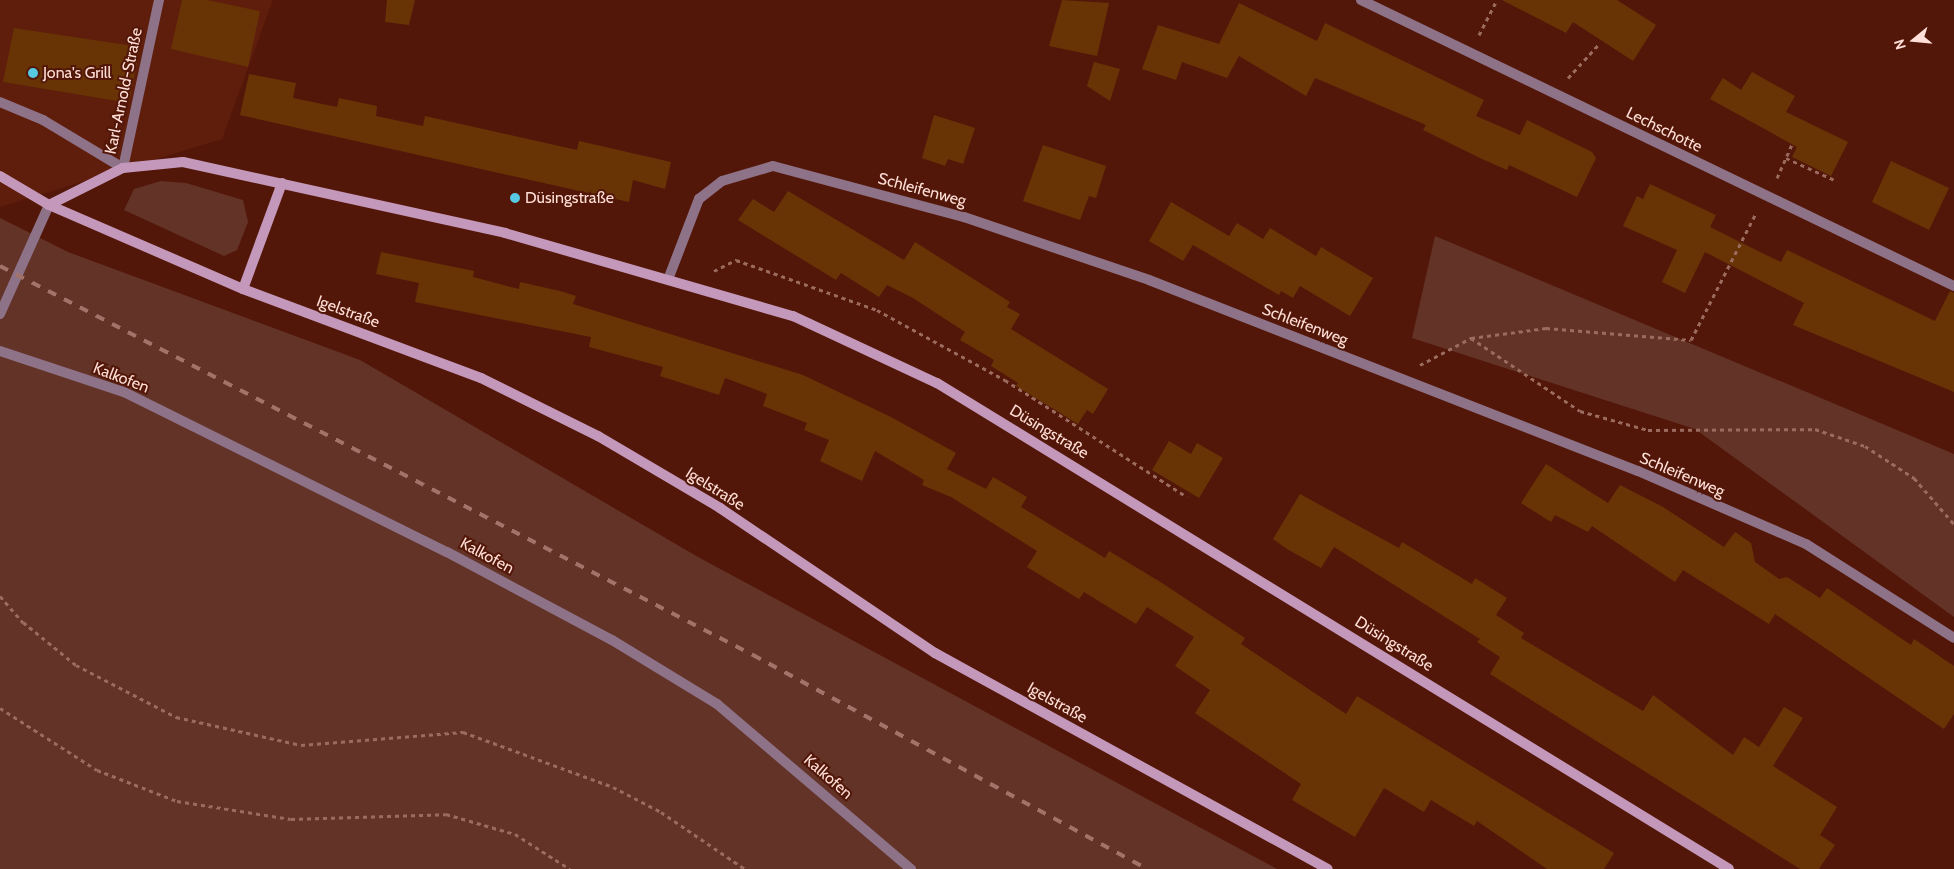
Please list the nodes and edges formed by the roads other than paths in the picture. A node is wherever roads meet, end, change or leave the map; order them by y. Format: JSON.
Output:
{"nodes":[{"id":1,"x":159,"y":0,"type":"edge"},
{"id":2,"x":1361,"y":0,"type":"edge"},
{"id":3,"x":0,"y":102,"type":"edge"},
{"id":4,"x":122,"y":168,"type":"junction"},
{"id":5,"x":0,"y":176,"type":"edge"},
{"id":6,"x":282,"y":183,"type":"junction"},
{"id":7,"x":49,"y":204,"type":"junction"},
{"id":8,"x":669,"y":277,"type":"junction"},
{"id":9,"x":1954,"y":286,"type":"edge"},
{"id":10,"x":243,"y":289,"type":"junction"},
{"id":11,"x":0,"y":314,"type":"edge"},
{"id":12,"x":0,"y":351,"type":"edge"},
{"id":13,"x":1954,"y":638,"type":"edge"},
{"id":14,"x":911,"y":869,"type":"edge"},
{"id":15,"x":1328,"y":869,"type":"edge"},
{"id":16,"x":1729,"y":869,"type":"edge"}],
"edges":[{"from":1,"to":4,"type":"street","name":"Karl-Arnold-Straße"},
{"from":2,"to":9,"type":"street","name":"Lechschotte"},
{"from":3,"to":4,"type":"street","name":"Karl-Arnold-Straße"},
{"from":4,"to":6,"type":"main road","name":"Düsingstraße"},
{"from":4,"to":7,"type":"main road","name":"Düsingstraße"},
{"from":5,"to":7,"type":"main road"},
{"from":6,"to":8,"type":"main road","name":"Düsingstraße"},
{"from":6,"to":10,"type":"main road"},
{"from":7,"to":10,"type":"main road","name":"Igelstraße"},
{"from":7,"to":11,"type":"street"},
{"from":8,"to":13,"type":"street","name":"Schleifenweg"},
{"from":8,"to":16,"type":"main road","name":"Düsingstraße"},
{"from":10,"to":15,"type":"main road","name":"Igelstraße"},
{"from":12,"to":14,"type":"street","name":"Kalkofen"}]}
